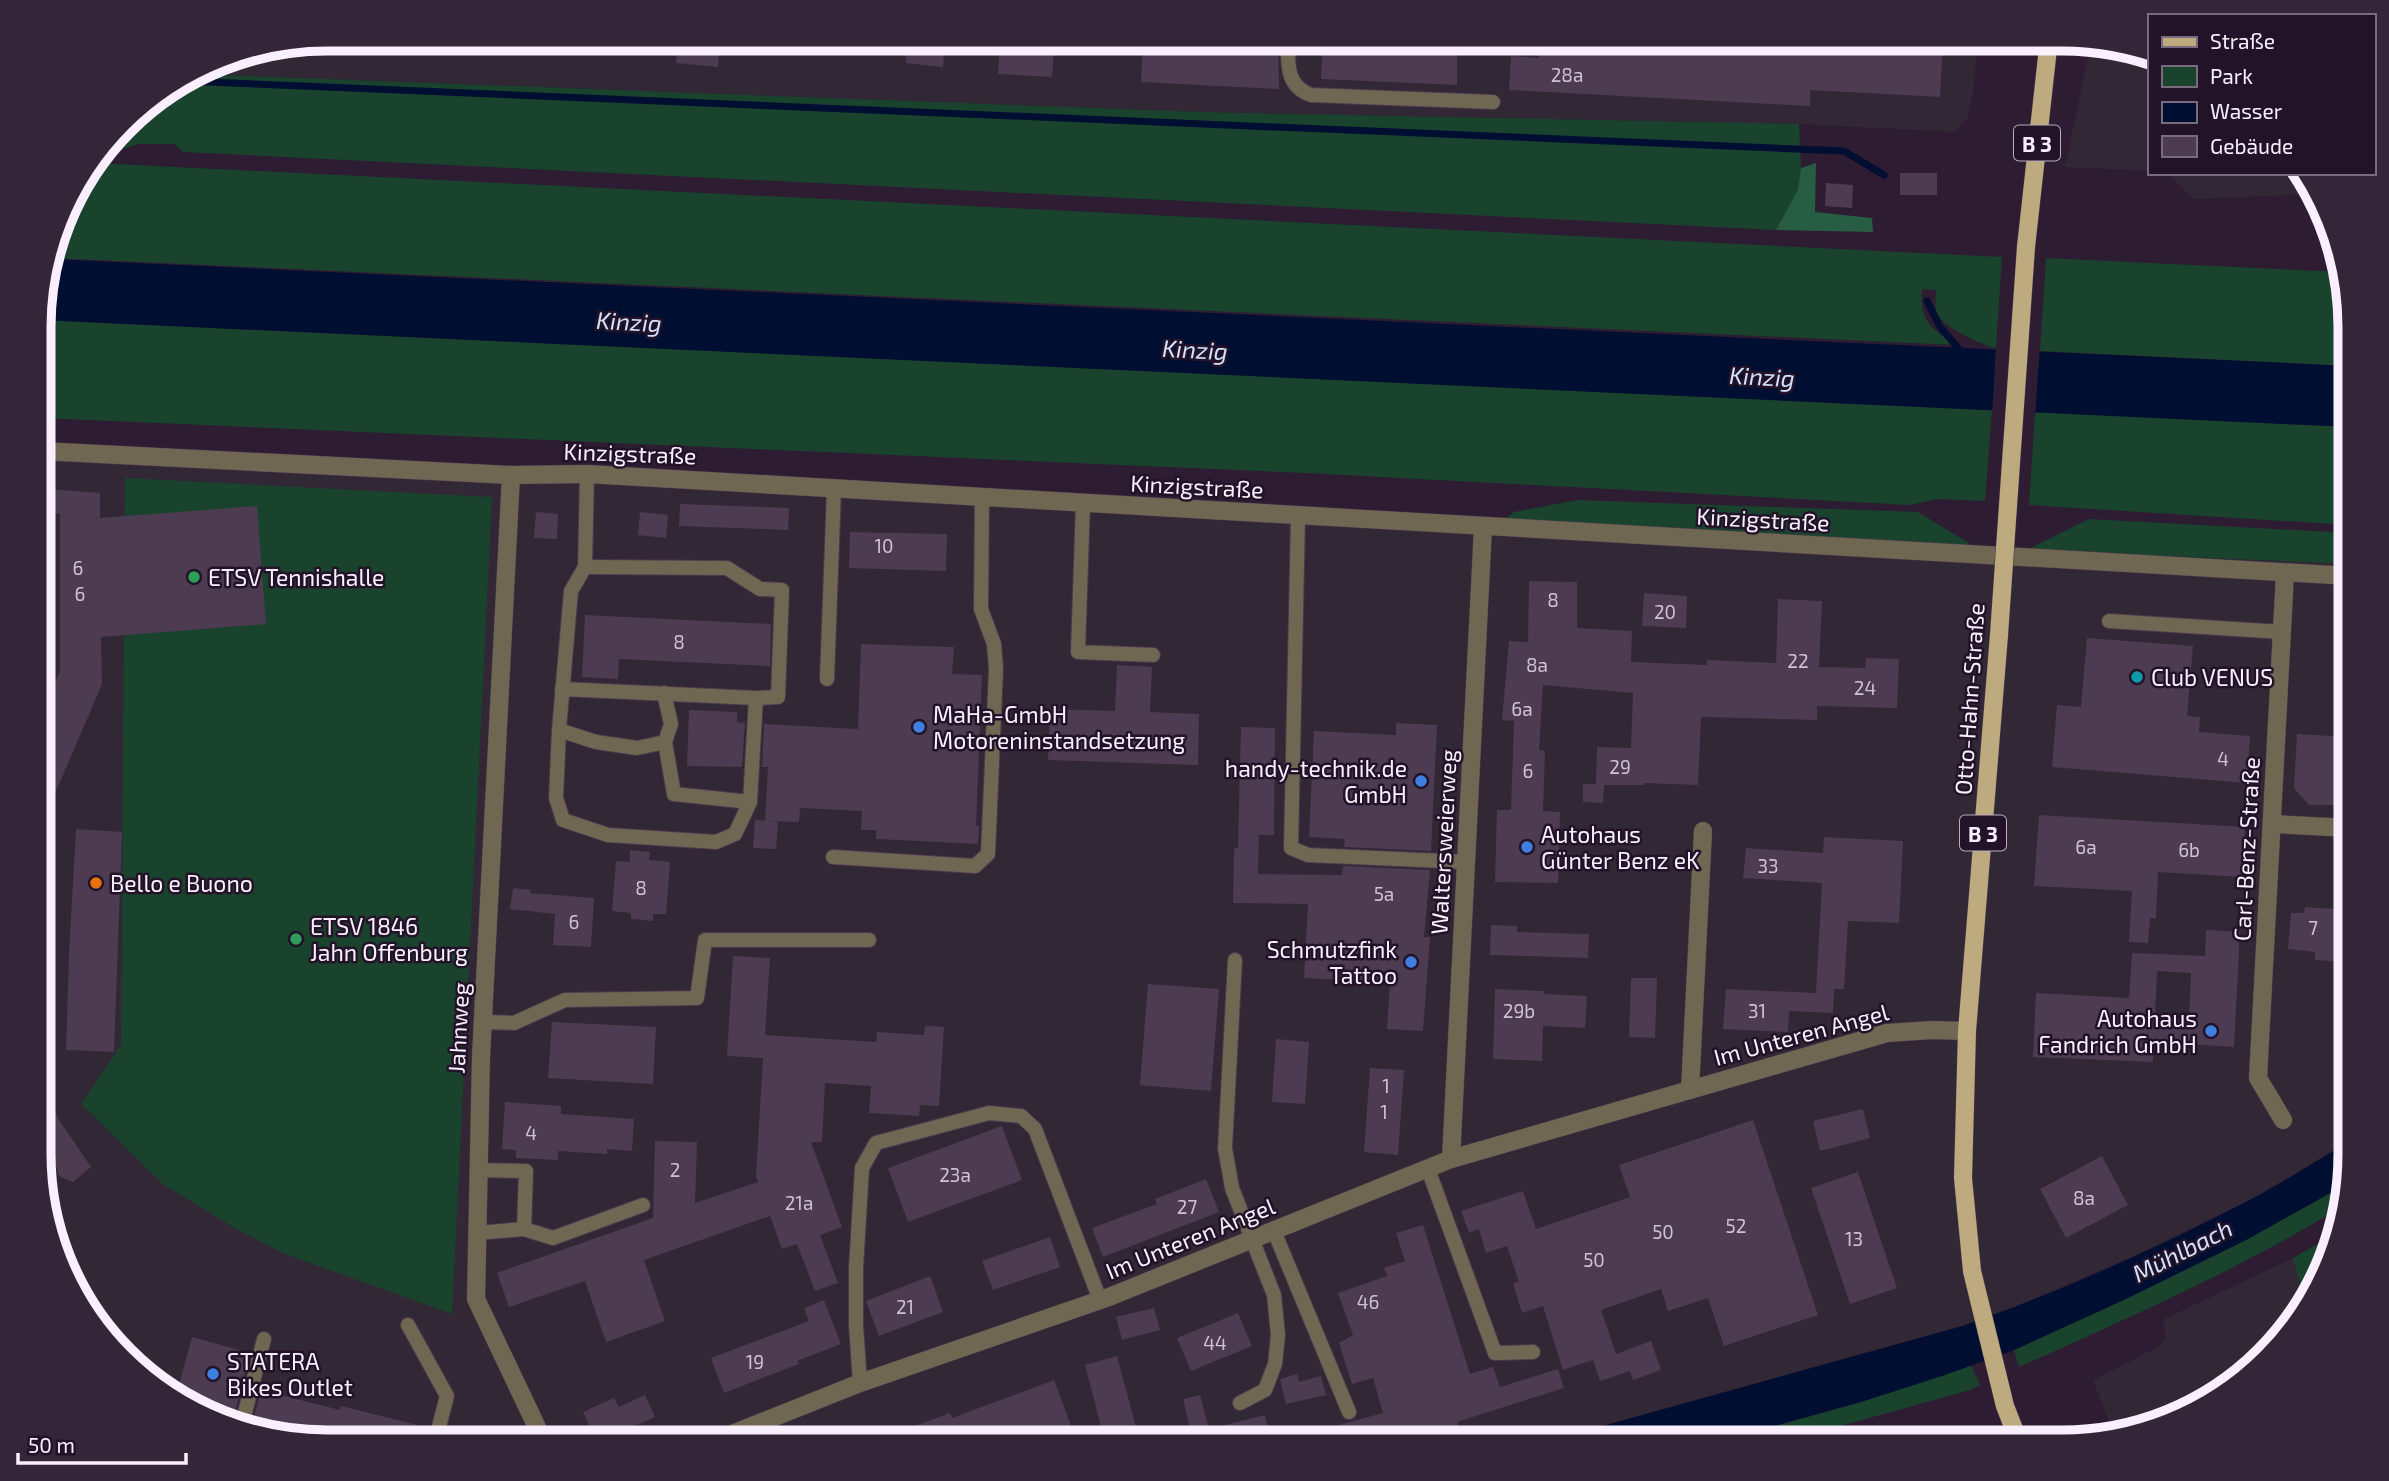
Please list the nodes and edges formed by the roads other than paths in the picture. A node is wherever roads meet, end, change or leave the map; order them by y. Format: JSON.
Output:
{"nodes":[{"id":1,"x":1288,"y":51,"type":"edge"},
{"id":2,"x":2048,"y":51,"type":"edge"},
{"id":3,"x":1493,"y":102,"type":"dead end"},
{"id":4,"x":51,"y":452,"type":"edge"},
{"id":5,"x":587,"y":474,"type":"junction"},
{"id":6,"x":511,"y":475,"type":"junction"},
{"id":7,"x":834,"y":489,"type":"junction"},
{"id":8,"x":982,"y":497,"type":"junction"},
{"id":9,"x":1083,"y":503,"type":"junction"},
{"id":10,"x":1298,"y":516,"type":"junction"},
{"id":11,"x":1483,"y":527,"type":"junction"},
{"id":12,"x":585,"y":567,"type":"junction"},
{"id":13,"x":2285,"y":574,"type":"junction"},
{"id":14,"x":2338,"y":576,"type":"edge"},
{"id":15,"x":2109,"y":621,"type":"dead end"},
{"id":16,"x":2282,"y":632,"type":"junction"},
{"id":17,"x":1153,"y":656,"type":"dead end"},
{"id":18,"x":827,"y":679,"type":"dead end"},
{"id":19,"x":562,"y":689,"type":"junction"},
{"id":20,"x":664,"y":693,"type":"junction"},
{"id":21,"x":756,"y":698,"type":"junction"},
{"id":22,"x":559,"y":730,"type":"junction"},
{"id":23,"x":665,"y":742,"type":"junction"},
{"id":24,"x":750,"y":803,"type":"junction"},
{"id":25,"x":2272,"y":824,"type":"junction"},
{"id":26,"x":2338,"y":827,"type":"edge"},
{"id":27,"x":1703,"y":831,"type":"dead end"},
{"id":28,"x":834,"y":858,"type":"dead end"},
{"id":29,"x":1466,"y":862,"type":"junction"},
{"id":30,"x":869,"y":940,"type":"dead end"},
{"id":31,"x":1235,"y":960,"type":"dead end"},
{"id":32,"x":483,"y":1022,"type":"junction"},
{"id":33,"x":1967,"y":1031,"type":"junction"},
{"id":34,"x":1690,"y":1090,"type":"junction"},
{"id":35,"x":2283,"y":1120,"type":"dead end"},
{"id":36,"x":1451,"y":1159,"type":"junction"},
{"id":37,"x":1428,"y":1169,"type":"junction"},
{"id":38,"x":478,"y":1170,"type":"junction"},
{"id":39,"x":643,"y":1205,"type":"dead end"},
{"id":40,"x":524,"y":1229,"type":"junction"},
{"id":41,"x":1274,"y":1231,"type":"junction"},
{"id":42,"x":477,"y":1233,"type":"junction"},
{"id":43,"x":1250,"y":1240,"type":"junction"},
{"id":44,"x":1100,"y":1300,"type":"junction"},
{"id":45,"x":408,"y":1325,"type":"dead end"},
{"id":46,"x":264,"y":1339,"type":"dead end"},
{"id":47,"x":1533,"y":1352,"type":"dead end"},
{"id":48,"x":860,"y":1384,"type":"junction"},
{"id":49,"x":1240,"y":1403,"type":"dead end"},
{"id":50,"x":1349,"y":1412,"type":"dead end"},
{"id":51,"x":244,"y":1418,"type":"edge"},
{"id":52,"x":438,"y":1430,"type":"edge"},
{"id":53,"x":538,"y":1430,"type":"edge"},
{"id":54,"x":743,"y":1430,"type":"edge"},
{"id":55,"x":2014,"y":1430,"type":"edge"}],
"edges":[{"from":1,"to":3,"type":"lane"},
{"from":2,"to":33,"type":"main road","name":"Otto-Hahn-Straße","number":"B 3","bridge":true},
{"from":4,"to":6,"type":"street","name":"Kinzigstraße"},
{"from":5,"to":6,"type":"street","name":"Kinzigstraße"},
{"from":5,"to":7,"type":"street","name":"Kinzigstraße"},
{"from":5,"to":12,"type":"lane"},
{"from":6,"to":32,"type":"street","name":"Jahnweg"},
{"from":7,"to":8,"type":"street","name":"Kinzigstraße"},
{"from":7,"to":18,"type":"lane"},
{"from":8,"to":9,"type":"street","name":"Kinzigstraße"},
{"from":8,"to":28,"type":"lane"},
{"from":9,"to":10,"type":"street","name":"Kinzigstraße"},
{"from":9,"to":17,"type":"lane"},
{"from":10,"to":11,"type":"street","name":"Kinzigstraße"},
{"from":10,"to":29,"type":"lane"},
{"from":11,"to":13,"type":"street","name":"Kinzigstraße"},
{"from":11,"to":29,"type":"street","name":"Waltersweierweg"},
{"from":12,"to":19,"type":"lane"},
{"from":12,"to":21,"type":"lane"},
{"from":13,"to":14,"type":"street","name":"Kinzigstraße"},
{"from":13,"to":16,"type":"street","name":"Carl-Benz-Straße"},
{"from":15,"to":16,"type":"lane"},
{"from":16,"to":25,"type":"street","name":"Carl-Benz-Straße"},
{"from":19,"to":20,"type":"lane"},
{"from":19,"to":22,"type":"lane"},
{"from":20,"to":21,"type":"lane"},
{"from":20,"to":23,"type":"lane"},
{"from":21,"to":24,"type":"lane"},
{"from":22,"to":23,"type":"lane"},
{"from":22,"to":24,"type":"lane"},
{"from":23,"to":24,"type":"lane"},
{"from":25,"to":26,"type":"street"},
{"from":25,"to":35,"type":"street","name":"Carl-Benz-Straße"},
{"from":27,"to":34,"type":"street","name":"Im Unteren Angel"},
{"from":29,"to":36,"type":"street","name":"Waltersweierweg"},
{"from":30,"to":32,"type":"lane"},
{"from":31,"to":43,"type":"lane"},
{"from":32,"to":38,"type":"street","name":"Jahnweg"},
{"from":33,"to":34,"type":"street","name":"Im Unteren Angel"},
{"from":33,"to":55,"type":"main road","name":"Otto-Hahn-Straße","number":"B 3"},
{"from":34,"to":36,"type":"street","name":"Im Unteren Angel"},
{"from":36,"to":37,"type":"street","name":"Im Unteren Angel"},
{"from":37,"to":41,"type":"street","name":"Im Unteren Angel"},
{"from":37,"to":47,"type":"lane"},
{"from":38,"to":40,"type":"lane"},
{"from":38,"to":42,"type":"street","name":"Jahnweg"},
{"from":39,"to":40,"type":"lane"},
{"from":40,"to":42,"type":"lane"},
{"from":41,"to":43,"type":"street","name":"Im Unteren Angel"},
{"from":41,"to":50,"type":"lane"},
{"from":42,"to":53,"type":"street","name":"Jahnweg"},
{"from":43,"to":44,"type":"street","name":"Im Unteren Angel"},
{"from":43,"to":49,"type":"lane"},
{"from":44,"to":48,"type":"street","name":"Im Unteren Angel"},
{"from":44,"to":48,"type":"lane"},
{"from":45,"to":52,"type":"lane"},
{"from":46,"to":51,"type":"lane"},
{"from":48,"to":54,"type":"street","name":"Im Unteren Angel"}]}
